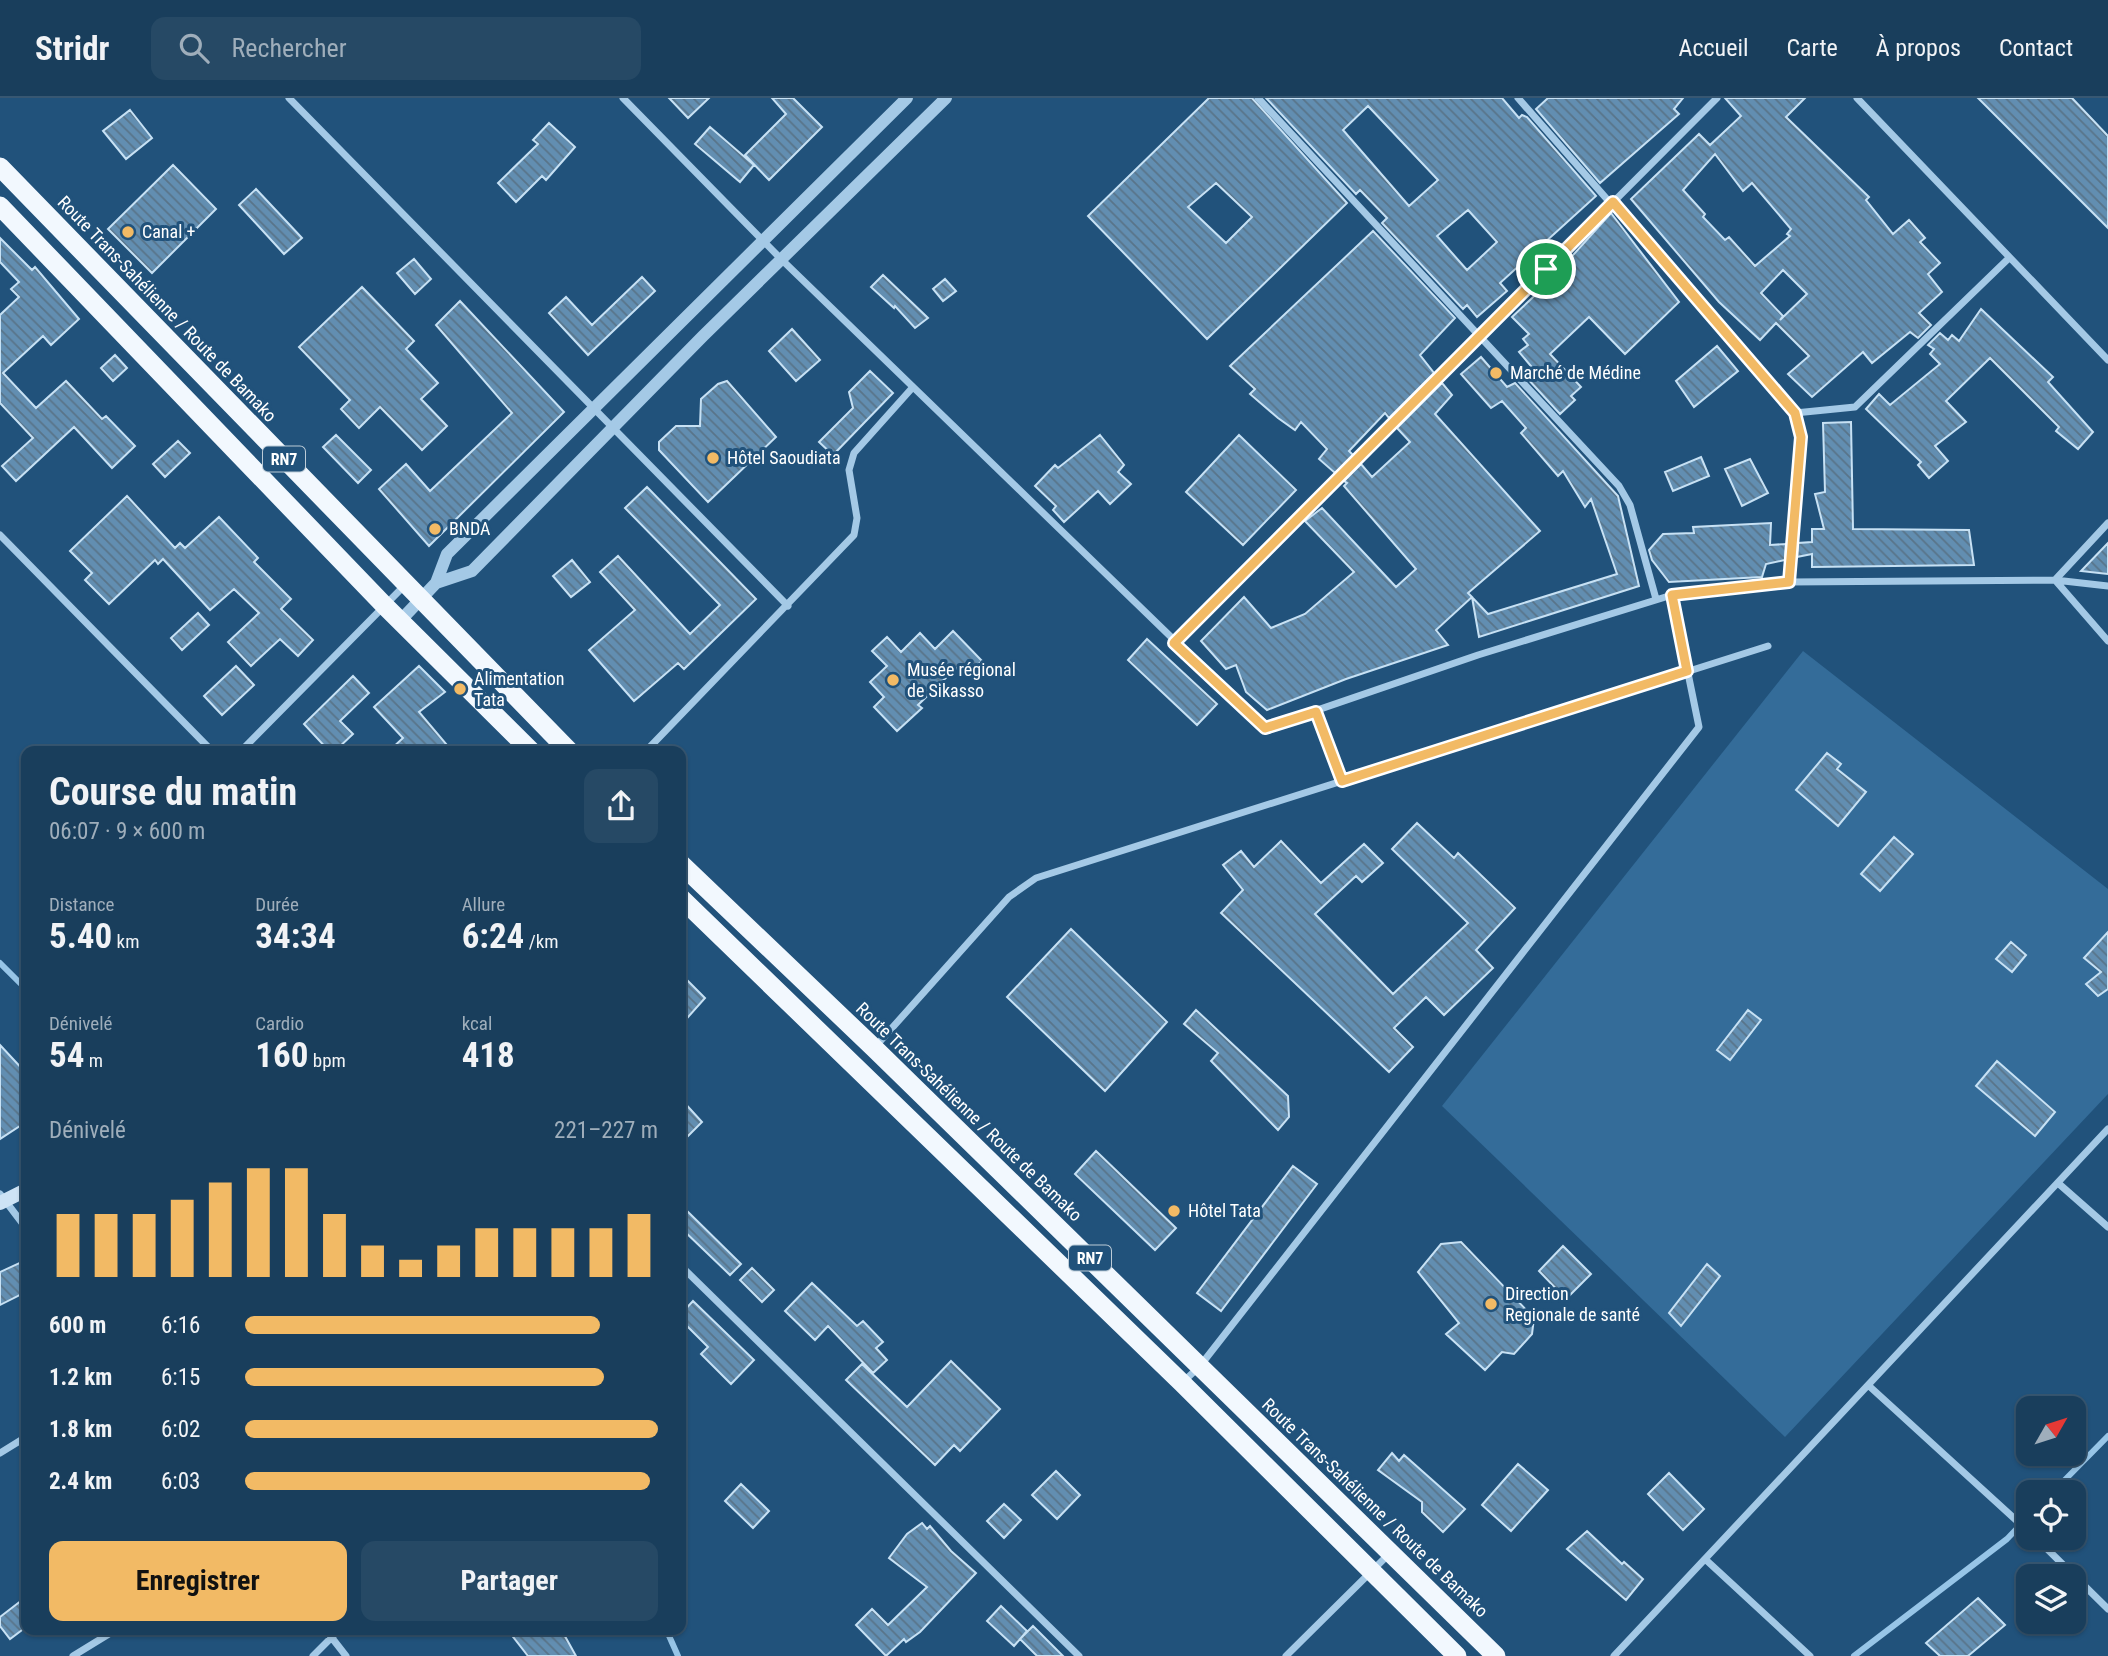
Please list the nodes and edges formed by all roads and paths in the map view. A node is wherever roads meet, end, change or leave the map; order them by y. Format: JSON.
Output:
{"nodes":[{"id":1,"x":289,"y":98,"type":"edge"},
{"id":2,"x":623,"y":98,"type":"edge"},
{"id":3,"x":907,"y":98,"type":"edge"},
{"id":4,"x":1258,"y":98,"type":"edge"},
{"id":5,"x":1518,"y":98,"type":"edge"},
{"id":6,"x":1717,"y":98,"type":"edge"},
{"id":7,"x":1857,"y":98,"type":"edge"},
{"id":8,"x":944,"y":99,"type":"edge"},
{"id":9,"x":0,"y":167,"type":"edge"},
{"id":10,"x":1613,"y":202,"type":"junction"},
{"id":11,"x":0,"y":206,"type":"edge"},
{"id":12,"x":763,"y":240,"type":"junction"},
{"id":13,"x":2009,"y":258,"type":"junction"},
{"id":14,"x":782,"y":260,"type":"junction"},
{"id":15,"x":1479,"y":336,"type":"junction"},
{"id":16,"x":2108,"y":360,"type":"edge"},
{"id":17,"x":913,"y":387,"type":"junction"},
{"id":18,"x":593,"y":410,"type":"junction"},
{"id":19,"x":1795,"y":413,"type":"junction"},
{"id":20,"x":612,"y":429,"type":"junction"},
{"id":21,"x":2108,"y":523,"type":"edge"},
{"id":22,"x":0,"y":535,"type":"edge"},
{"id":23,"x":2055,"y":580,"type":"junction"},
{"id":24,"x":1789,"y":582,"type":"junction"},
{"id":25,"x":436,"y":583,"type":"junction"},
{"id":26,"x":406,"y":584,"type":"junction"},
{"id":27,"x":2108,"y":586,"type":"edge"},
{"id":28,"x":1672,"y":595,"type":"junction"},
{"id":29,"x":421,"y":599,"type":"junction"},
{"id":30,"x":1656,"y":599,"type":"junction"},
{"id":31,"x":384,"y":605,"type":"junction"},
{"id":32,"x":788,"y":606,"type":"junction"},
{"id":33,"x":400,"y":621,"type":"junction"},
{"id":34,"x":2108,"y":641,"type":"edge"},
{"id":35,"x":1174,"y":643,"type":"junction"},
{"id":36,"x":1768,"y":646,"type":"dead end"},
{"id":37,"x":1687,"y":671,"type":"junction"},
{"id":38,"x":1316,"y":712,"type":"junction"},
{"id":39,"x":207,"y":746,"type":"edge"},
{"id":40,"x":246,"y":746,"type":"edge"},
{"id":41,"x":526,"y":746,"type":"edge"},
{"id":42,"x":564,"y":746,"type":"edge"},
{"id":43,"x":651,"y":746,"type":"edge"},
{"id":44,"x":1342,"y":781,"type":"junction"},
{"id":45,"x":686,"y":869,"type":"edge"},
{"id":46,"x":686,"y":903,"type":"edge"},
{"id":47,"x":874,"y":1048,"type":"junction"},
{"id":48,"x":2108,"y":1129,"type":"edge"},
{"id":49,"x":2058,"y":1183,"type":"junction"},
{"id":50,"x":21,"y":1192,"type":"edge"},
{"id":51,"x":2,"y":1199,"type":"edge"},
{"id":52,"x":21,"y":1222,"type":"edge"},
{"id":53,"x":2108,"y":1227,"type":"edge"},
{"id":54,"x":686,"y":1271,"type":"edge"},
{"id":55,"x":1200,"y":1366,"type":"junction"},
{"id":56,"x":1182,"y":1383,"type":"junction"},
{"id":57,"x":1868,"y":1385,"type":"junction"},
{"id":58,"x":21,"y":1440,"type":"edge"},
{"id":59,"x":0,"y":1453,"type":"edge"},
{"id":60,"x":2016,"y":1520,"type":"edge"},
{"id":61,"x":2048,"y":1550,"type":"edge"},
{"id":62,"x":1391,"y":1552,"type":"junction"},
{"id":63,"x":1705,"y":1559,"type":"junction"},
{"id":64,"x":1370,"y":1573,"type":"junction"},
{"id":65,"x":2108,"y":1609,"type":"edge"},
{"id":66,"x":107,"y":1635,"type":"edge"},
{"id":67,"x":333,"y":1635,"type":"edge"},
{"id":68,"x":331,"y":1637,"type":"junction"},
{"id":69,"x":73,"y":1656,"type":"edge"},
{"id":70,"x":313,"y":1656,"type":"edge"},
{"id":71,"x":346,"y":1656,"type":"edge"},
{"id":72,"x":1079,"y":1656,"type":"edge"},
{"id":73,"x":1286,"y":1656,"type":"edge"},
{"id":74,"x":1457,"y":1656,"type":"edge"},
{"id":75,"x":1496,"y":1656,"type":"edge"},
{"id":76,"x":1614,"y":1656,"type":"edge"},
{"id":77,"x":1810,"y":1656,"type":"edge"}],
"edges":[{"from":1,"to":18,"type":"street"},
{"from":2,"to":12,"type":"street"},
{"from":3,"to":12,"type":"street"},
{"from":4,"to":15,"type":"street"},
{"from":5,"to":10,"type":"street"},
{"from":6,"to":10,"type":"street"},
{"from":7,"to":13,"type":"street"},
{"from":8,"to":14,"type":"street"},
{"from":9,"to":26,"type":"highway","name":"Route Trans-Sahélienne / Route de Bamako","number":"RN7"},
{"from":10,"to":15,"type":"street"},
{"from":10,"to":19,"type":"street"},
{"from":11,"to":31,"type":"highway","number":"RN7"},
{"from":12,"to":14,"type":"street"},
{"from":12,"to":18,"type":"street"},
{"from":13,"to":16,"type":"street"},
{"from":13,"to":19,"type":"street"},
{"from":14,"to":17,"type":"street"},
{"from":14,"to":20,"type":"street"},
{"from":15,"to":30,"type":"street"},
{"from":15,"to":35,"type":"street"},
{"from":17,"to":32,"type":"street"},
{"from":17,"to":35,"type":"street"},
{"from":18,"to":20,"type":"street"},
{"from":18,"to":25,"type":"street"},
{"from":19,"to":24,"type":"street"},
{"from":20,"to":25,"type":"street"},
{"from":20,"to":32,"type":"street"},
{"from":21,"to":23,"type":"street"},
{"from":22,"to":39,"type":"street"},
{"from":23,"to":24,"type":"street"},
{"from":23,"to":27,"type":"street"},
{"from":23,"to":34,"type":"street"},
{"from":24,"to":28,"type":"street"},
{"from":25,"to":29,"type":"street"},
{"from":26,"to":29,"type":"highway","name":"Route Trans-Sahélienne / Route de Bamako","number":"RN7"},
{"from":26,"to":31,"type":"street"},
{"from":28,"to":30,"type":"street"},
{"from":28,"to":37,"type":"street"},
{"from":29,"to":33,"type":"street"},
{"from":29,"to":42,"type":"highway","name":"Route Trans-Sahélienne / Route de Bamako","number":"RN7"},
{"from":30,"to":38,"type":"street"},
{"from":31,"to":33,"type":"highway","number":"RN7"},
{"from":31,"to":40,"type":"street"},
{"from":32,"to":43,"type":"street"},
{"from":33,"to":41,"type":"highway","number":"RN7"},
{"from":35,"to":38,"type":"street"},
{"from":36,"to":37,"type":"street"},
{"from":37,"to":44,"type":"street"},
{"from":37,"to":55,"type":"street"},
{"from":38,"to":44,"type":"street"},
{"from":44,"to":47,"type":"street"},
{"from":45,"to":47,"type":"highway","name":"Route Trans-Sahélienne / Route de Bamako","number":"RN7"},
{"from":46,"to":56,"type":"highway","number":"RN7"},
{"from":47,"to":55,"type":"highway","name":"Route Trans-Sahélienne / Route de Bamako","number":"RN7"},
{"from":48,"to":49,"type":"street"},
{"from":49,"to":53,"type":"street"},
{"from":49,"to":57,"type":"street"},
{"from":50,"to":51,"type":"main road"},
{"from":51,"to":52,"type":"street"},
{"from":54,"to":72,"type":"street"},
{"from":55,"to":56,"type":"street"},
{"from":55,"to":62,"type":"highway","name":"Route Trans-Sahélienne / Route de Bamako","number":"RN7"},
{"from":56,"to":64,"type":"highway","number":"RN7"},
{"from":57,"to":60,"type":"street"},
{"from":57,"to":63,"type":"street"},
{"from":58,"to":59,"type":"street"},
{"from":61,"to":65,"type":"street"},
{"from":62,"to":64,"type":"street"},
{"from":62,"to":75,"type":"highway","name":"Route Trans-Sahélienne / Route de Bamako","number":"RN7"},
{"from":63,"to":76,"type":"street"},
{"from":63,"to":77,"type":"street"},
{"from":64,"to":73,"type":"street"},
{"from":64,"to":74,"type":"highway","number":"RN7"},
{"from":66,"to":69,"type":"street"},
{"from":67,"to":68,"type":"street"},
{"from":68,"to":70,"type":"street"},
{"from":68,"to":71,"type":"street"}]}
